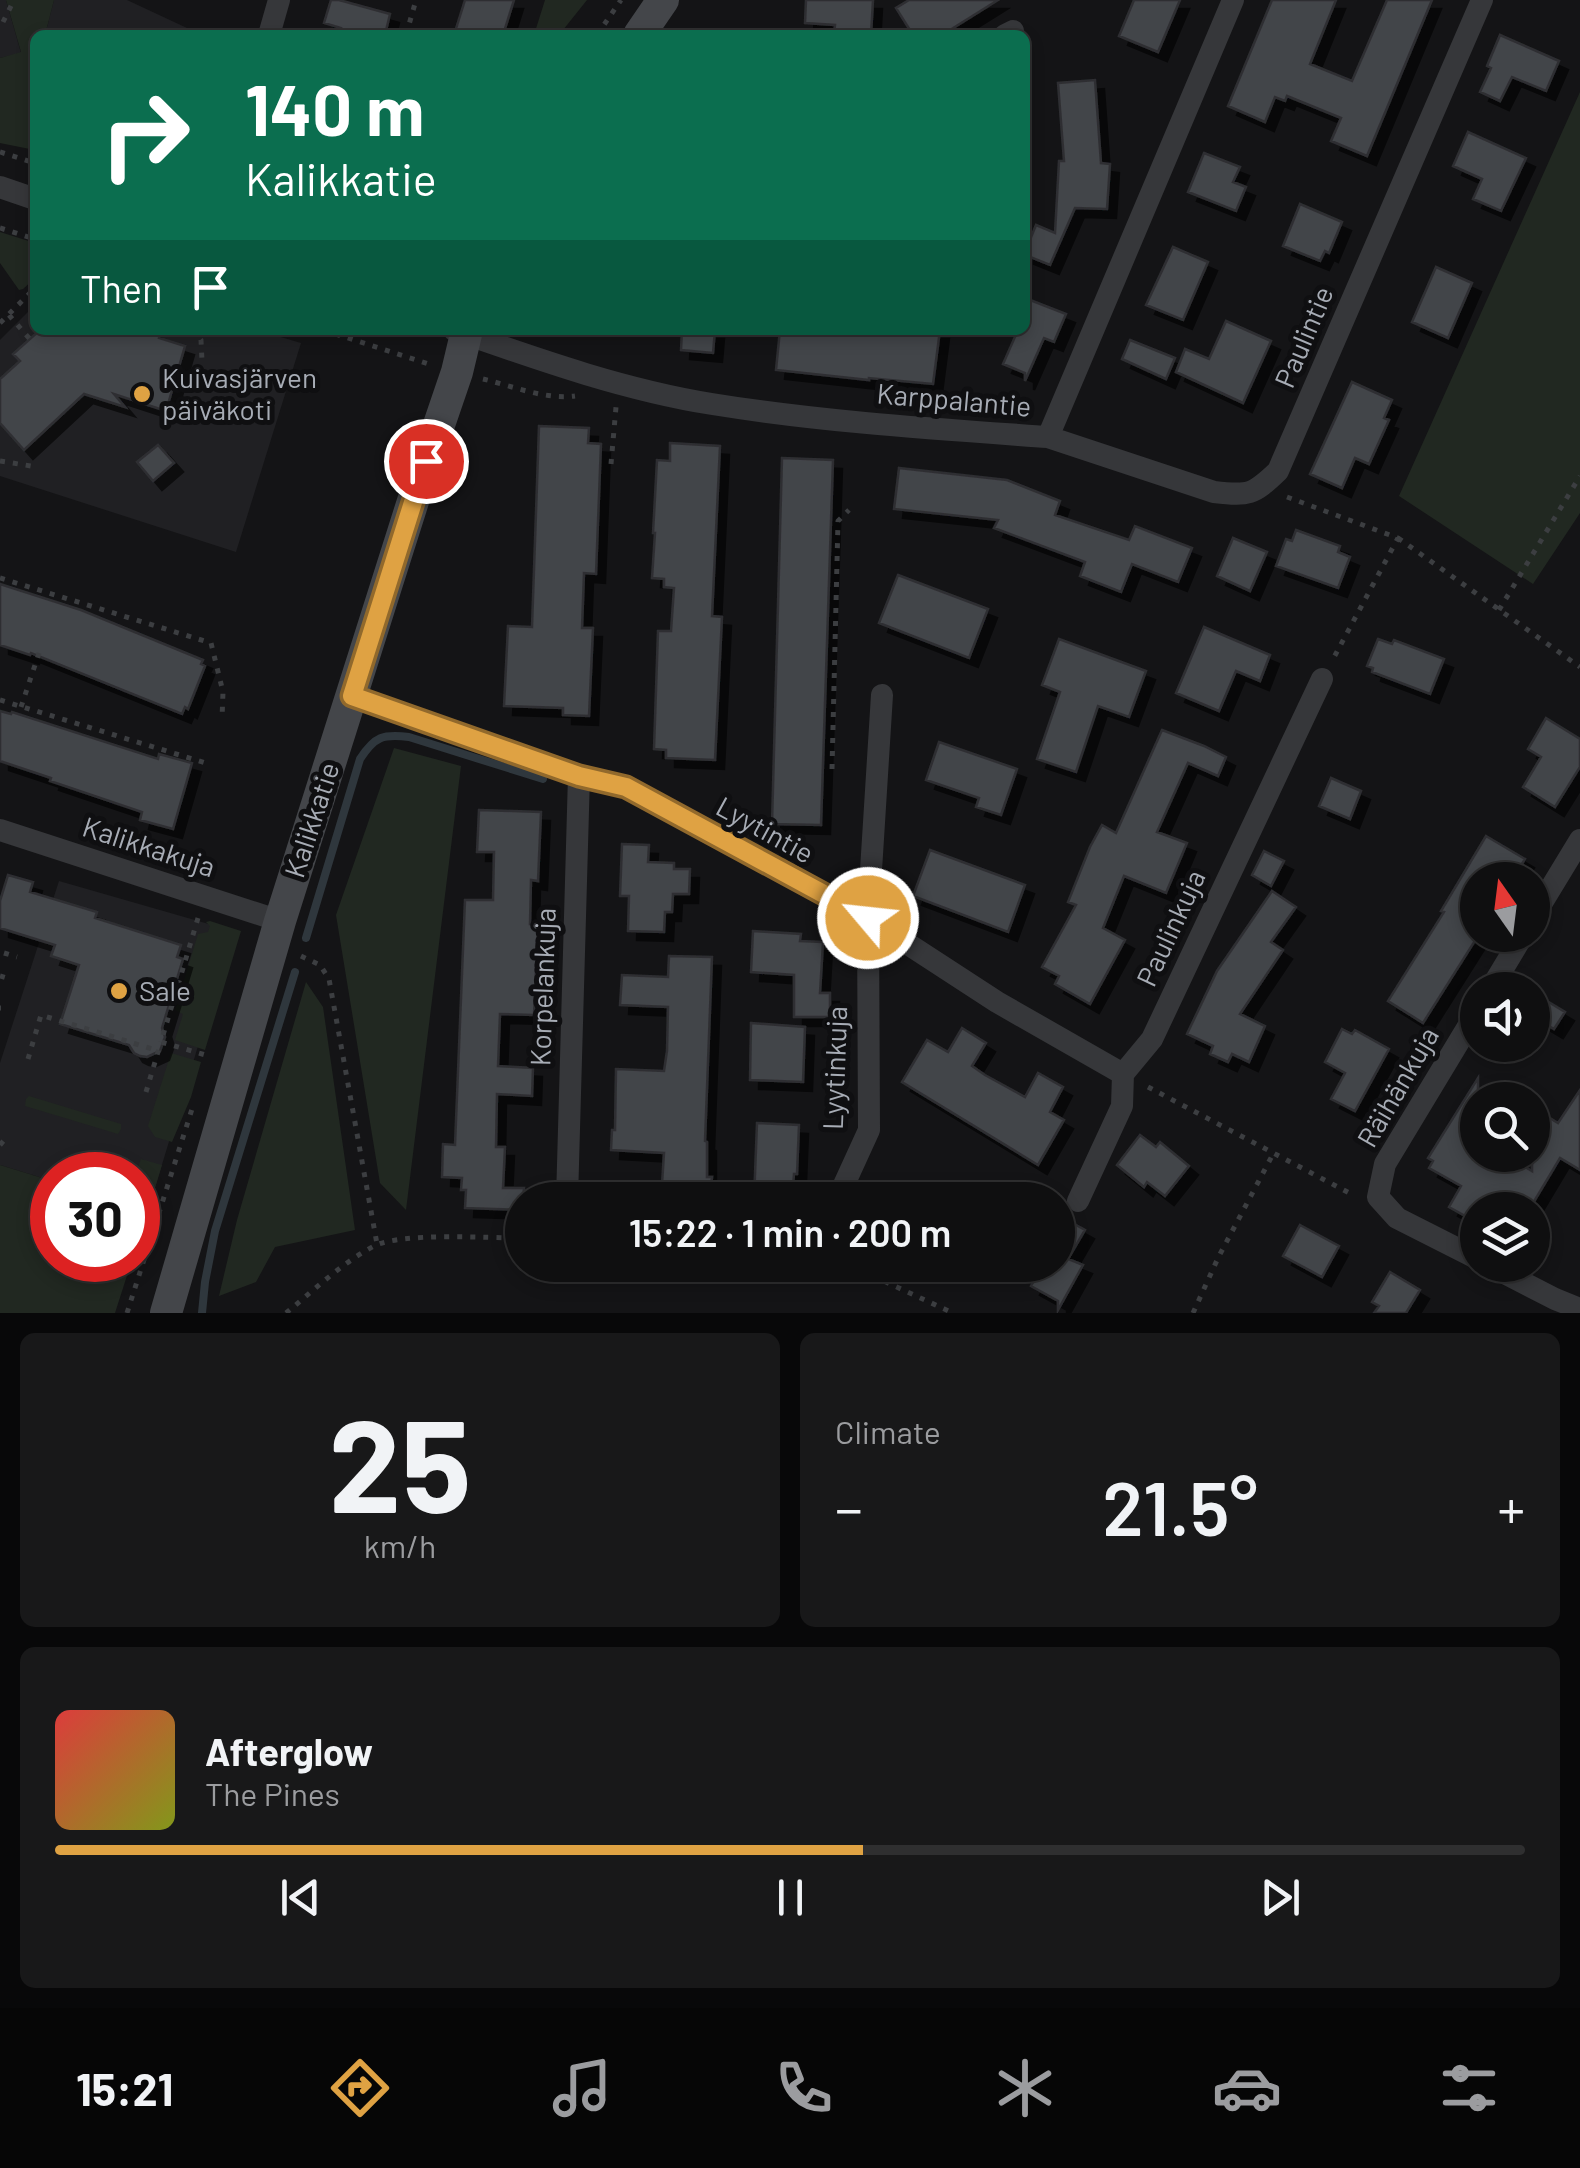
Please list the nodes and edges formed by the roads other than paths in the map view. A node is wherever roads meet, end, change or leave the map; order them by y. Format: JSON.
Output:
{"nodes":[{"id":1,"x":278,"y":0,"type":"edge"},
{"id":2,"x":663,"y":0,"type":"edge"},
{"id":3,"x":1232,"y":0,"type":"edge"},
{"id":4,"x":1482,"y":0,"type":"edge"},
{"id":5,"x":270,"y":30,"type":"edge"},
{"id":6,"x":642,"y":30,"type":"edge"},
{"id":7,"x":0,"y":187,"type":"edge"},
{"id":8,"x":30,"y":197,"type":"edge"},
{"id":9,"x":462,"y":335,"type":"edge"},
{"id":10,"x":474,"y":335,"type":"edge"},
{"id":11,"x":1048,"y":438,"type":"junction"},
{"id":12,"x":1322,"y":679,"type":"road end"},
{"id":13,"x":882,"y":694,"type":"dead end"},
{"id":14,"x":352,"y":696,"type":"junction"},
{"id":15,"x":579,"y":776,"type":"junction"},
{"id":16,"x":0,"y":830,"type":"edge"},
{"id":17,"x":1580,"y":840,"type":"edge"},
{"id":18,"x":1550,"y":889,"type":"edge"},
{"id":19,"x":868,"y":918,"type":"junction"},
{"id":20,"x":277,"y":933,"type":"junction"},
{"id":21,"x":1460,"y":1040,"type":"edge"},
{"id":22,"x":1123,"y":1074,"type":"junction"},
{"id":23,"x":568,"y":1182,"type":"edge"},
{"id":24,"x":846,"y":1182,"type":"edge"},
{"id":25,"x":1078,"y":1201,"type":"dead end"},
{"id":26,"x":1460,"y":1251,"type":"edge"},
{"id":27,"x":1526,"y":1282,"type":"edge"},
{"id":28,"x":1578,"y":1305,"type":"edge"},
{"id":29,"x":166,"y":1313,"type":"edge"}],
"edges":[{"from":1,"to":5,"type":"street"},
{"from":2,"to":6,"type":"street"},
{"from":3,"to":11,"type":"street","name":"Karppalantie"},
{"from":4,"to":11,"type":"street","name":"Paulintie"},
{"from":7,"to":8,"type":"street"},
{"from":9,"to":14,"type":"street","name":"Kalikkatie"},
{"from":10,"to":11,"type":"street","name":"Karppalantie"},
{"from":12,"to":22,"type":"street","name":"Paulinkuja"},
{"from":13,"to":19,"type":"street","name":"Lyytinkuja"},
{"from":14,"to":15,"type":"street","name":"Lyytintie"},
{"from":14,"to":20,"type":"street","name":"Kalikkatie"},
{"from":15,"to":19,"type":"street","name":"Lyytintie"},
{"from":15,"to":23,"type":"street","name":"Korpelankuja"},
{"from":16,"to":20,"type":"street","name":"Kalikkakuja"},
{"from":17,"to":18,"type":"street"},
{"from":19,"to":22,"type":"street","name":"Lyytintie"},
{"from":19,"to":24,"type":"street","name":"Lyytinkuja"},
{"from":20,"to":29,"type":"street","name":"Kalikkatie"},
{"from":21,"to":26,"type":"street","name":"Räihänkuja"},
{"from":22,"to":25,"type":"street","name":"Paulinkuja"},
{"from":27,"to":28,"type":"street"}]}
